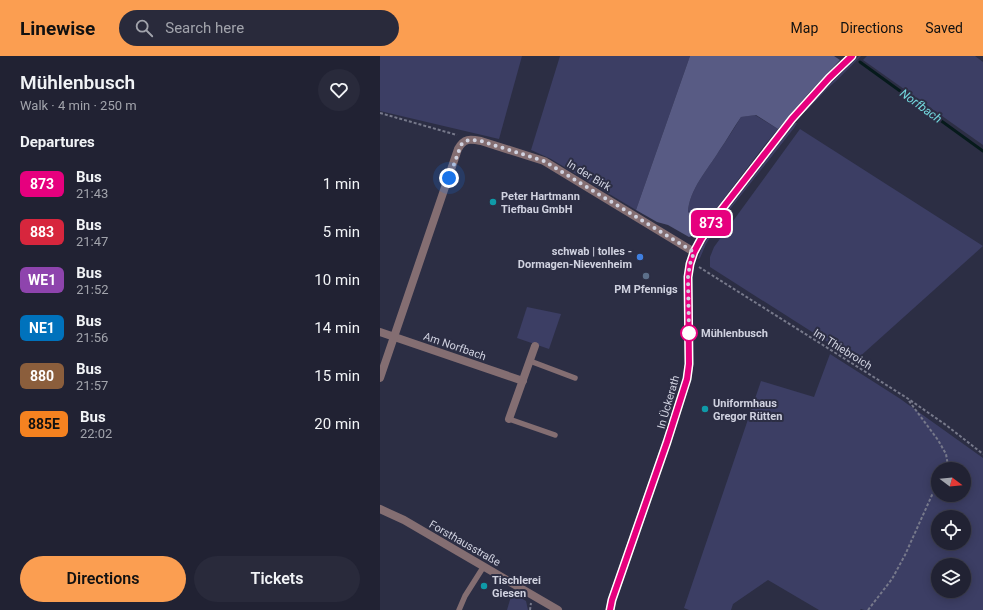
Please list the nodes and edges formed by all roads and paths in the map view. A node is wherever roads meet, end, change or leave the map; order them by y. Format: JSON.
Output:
{"nodes":[{"id":1,"x":852,"y":56,"type":"edge"},
{"id":2,"x":380,"y":113,"type":"edge"},
{"id":3,"x":464,"y":141,"type":"junction"},
{"id":4,"x":694,"y":252,"type":"junction"},
{"id":5,"x":690,"y":264,"type":"junction"},
{"id":6,"x":380,"y":332,"type":"edge"},
{"id":7,"x":394,"y":337,"type":"junction"},
{"id":8,"x":535,"y":346,"type":"dead end"},
{"id":9,"x":530,"y":361,"type":"junction"},
{"id":10,"x":380,"y":378,"type":"edge"},
{"id":11,"x":575,"y":378,"type":"dead end"},
{"id":12,"x":522,"y":382,"type":"junction"},
{"id":13,"x":907,"y":398,"type":"junction"},
{"id":14,"x":509,"y":419,"type":"joint"},
{"id":15,"x":555,"y":436,"type":"dead end"},
{"id":16,"x":983,"y":454,"type":"edge"},
{"id":17,"x":947,"y":462,"type":"edge"},
{"id":18,"x":931,"y":497,"type":"edge"},
{"id":19,"x":380,"y":509,"type":"edge"},
{"id":20,"x":484,"y":566,"type":"junction"},
{"id":21,"x":459,"y":610,"type":"edge"},
{"id":22,"x":558,"y":610,"type":"edge"},
{"id":23,"x":610,"y":610,"type":"edge"},
{"id":24,"x":868,"y":610,"type":"edge"}],
"edges":[{"from":1,"to":4,"type":"main road","name":"In Ückerath"},
{"from":2,"to":3,"type":"path"},
{"from":3,"to":4,"type":"street","name":"In der Birk"},
{"from":3,"to":7,"type":"street"},
{"from":4,"to":5,"type":"main road","name":"In Ückerath"},
{"from":5,"to":13,"type":"path","name":"Im Thiebroich"},
{"from":5,"to":23,"type":"main road","name":"In Ückerath"},
{"from":6,"to":7,"type":"street","name":"Am Norfbach"},
{"from":7,"to":10,"type":"street"},
{"from":7,"to":12,"type":"street","name":"Am Norfbach"},
{"from":8,"to":9,"type":"street"},
{"from":9,"to":11,"type":"lane"},
{"from":9,"to":12,"type":"street"},
{"from":12,"to":14,"type":"street"},
{"from":13,"to":16,"type":"path","name":"Im Thiebroich"},
{"from":13,"to":17,"type":"path"},
{"from":14,"to":15,"type":"lane"},
{"from":18,"to":24,"type":"path"},
{"from":19,"to":20,"type":"street","name":"Forsthausstraße"},
{"from":20,"to":21,"type":"lane"},
{"from":20,"to":22,"type":"street","name":"Forsthausstraße"}]}
